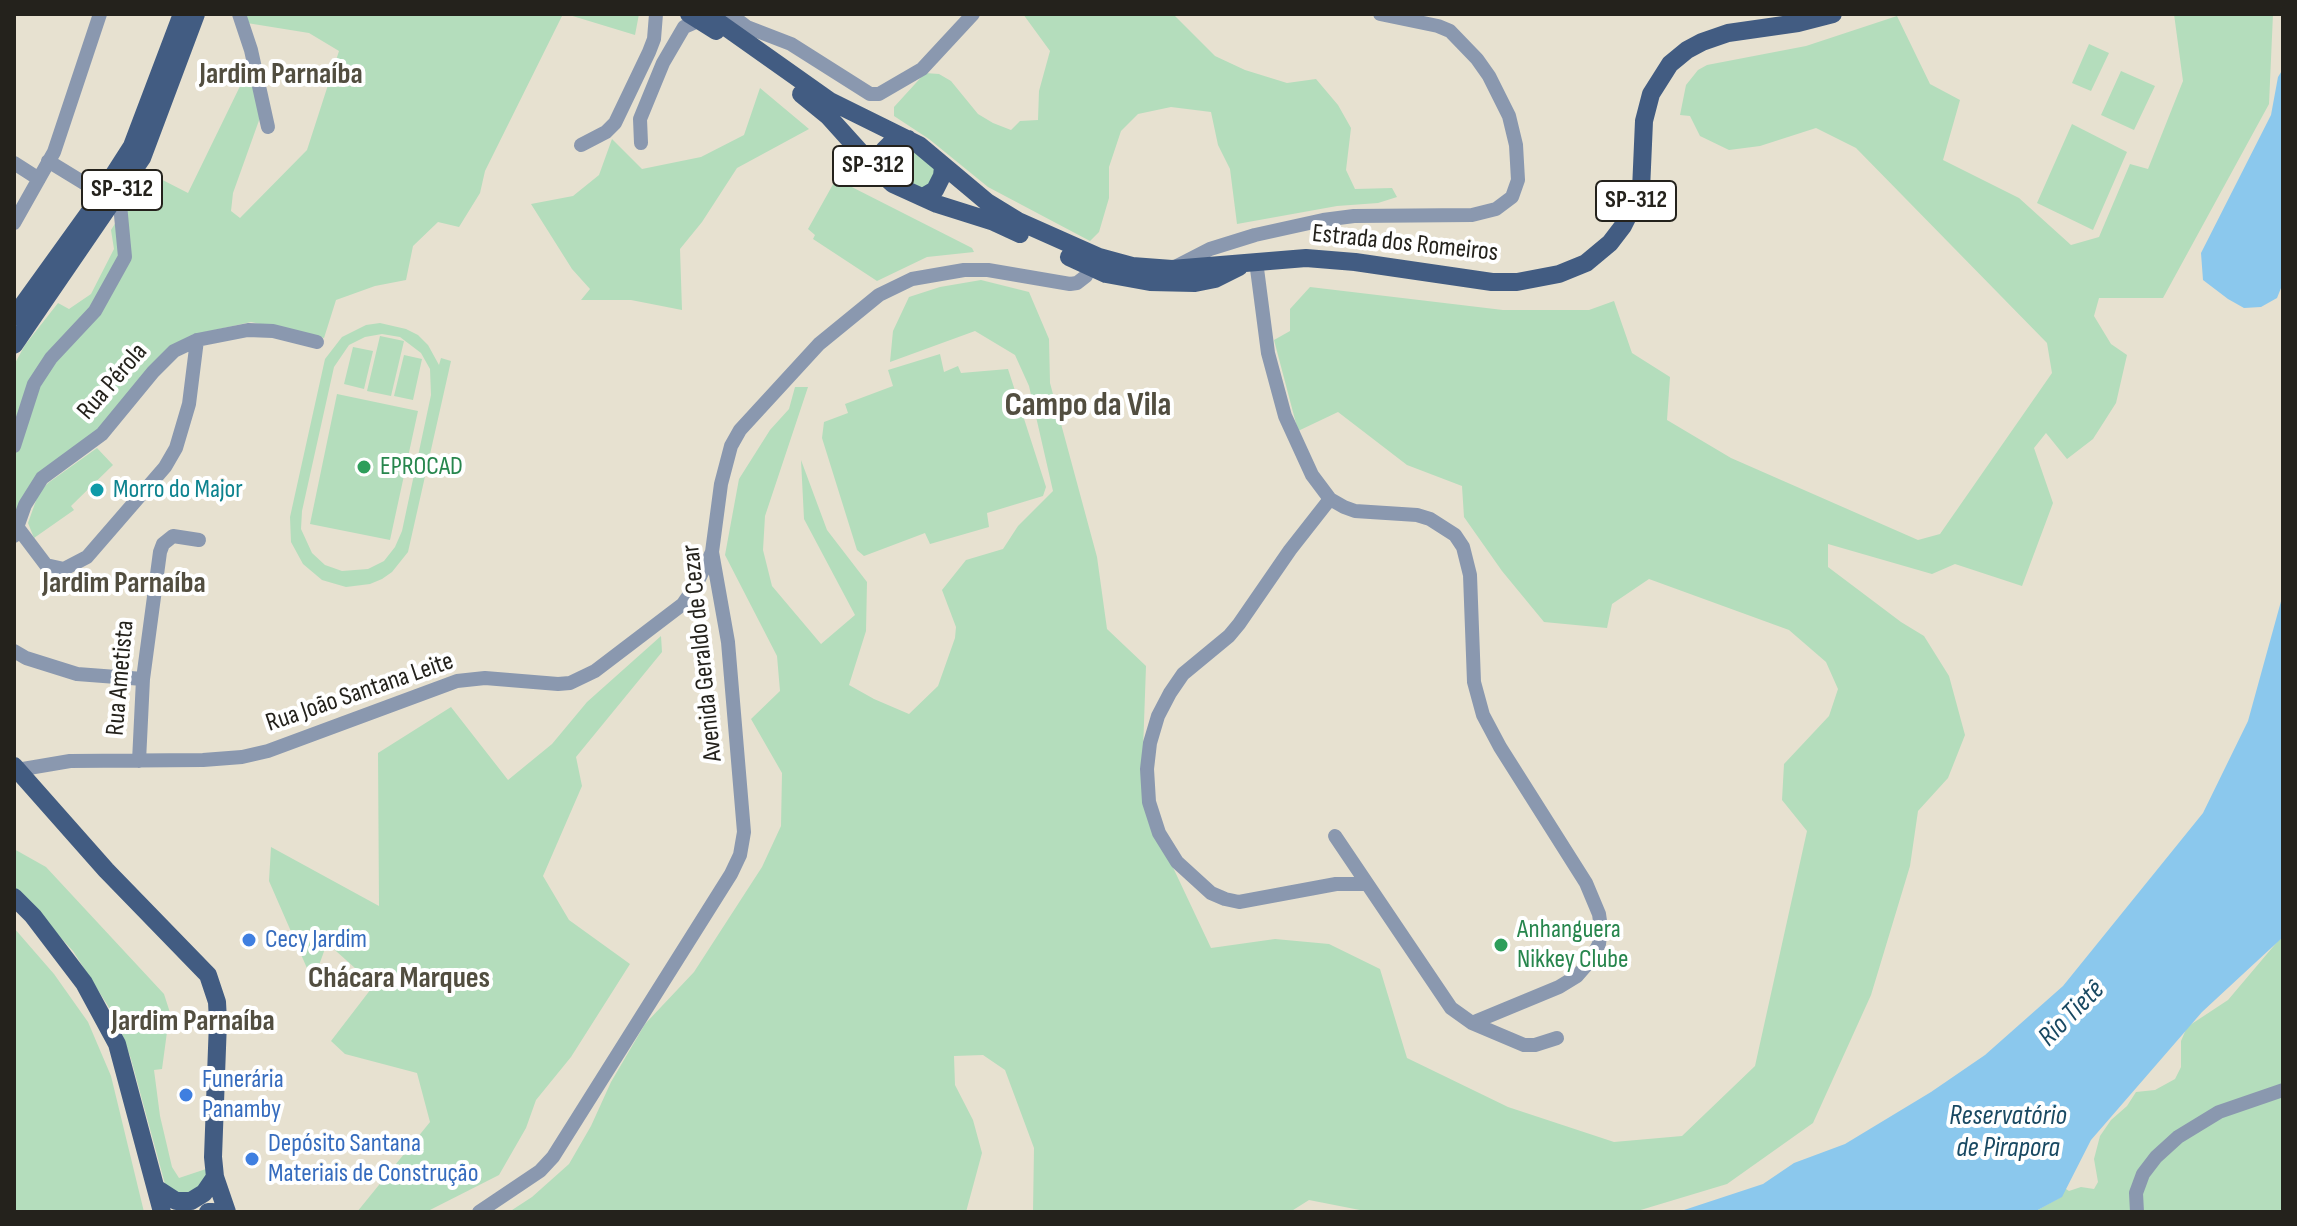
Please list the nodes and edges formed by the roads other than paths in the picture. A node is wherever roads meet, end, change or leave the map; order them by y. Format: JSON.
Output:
{"nodes":[{"id":1,"x":100,"y":14,"type":"edge"},
{"id":2,"x":239,"y":14,"type":"edge"},
{"id":3,"x":656,"y":14,"type":"edge"},
{"id":4,"x":730,"y":14,"type":"edge"},
{"id":5,"x":973,"y":14,"type":"edge"},
{"id":6,"x":1380,"y":14,"type":"edge"},
{"id":7,"x":1833,"y":14,"type":"edge"},
{"id":8,"x":191,"y":15,"type":"edge"},
{"id":9,"x":695,"y":19,"type":"edge"},
{"id":10,"x":749,"y":36,"type":"junction"},
{"id":11,"x":268,"y":127,"type":"dead end"},
{"id":12,"x":908,"y":139,"type":"junction"},
{"id":13,"x":641,"y":143,"type":"dead end"},
{"id":14,"x":581,"y":145,"type":"dead end"},
{"id":15,"x":48,"y":161,"type":"junction"},
{"id":16,"x":14,"y":163,"type":"edge"},
{"id":17,"x":943,"y":167,"type":"junction"},
{"id":18,"x":885,"y":176,"type":"junction"},
{"id":19,"x":39,"y":179,"type":"junction"},
{"id":20,"x":110,"y":194,"type":"junction"},
{"id":21,"x":923,"y":197,"type":"junction"},
{"id":22,"x":14,"y":223,"type":"edge"},
{"id":23,"x":1085,"y":259,"type":"junction"},
{"id":24,"x":1252,"y":262,"type":"junction"},
{"id":25,"x":1172,"y":269,"type":"junction"},
{"id":26,"x":1150,"y":282,"type":"junction"},
{"id":27,"x":16,"y":337,"type":"edge"},
{"id":28,"x":197,"y":340,"type":"junction"},
{"id":29,"x":317,"y":342,"type":"dead end"},
{"id":30,"x":14,"y":446,"type":"edge"},
{"id":31,"x":1330,"y":499,"type":"junction"},
{"id":32,"x":15,"y":528,"type":"edge"},
{"id":33,"x":199,"y":540,"type":"dead end"},
{"id":34,"x":712,"y":552,"type":"junction"},
{"id":35,"x":14,"y":651,"type":"edge"},
{"id":36,"x":143,"y":679,"type":"junction"},
{"id":37,"x":139,"y":761,"type":"junction"},
{"id":38,"x":16,"y":768,"type":"edge"},
{"id":39,"x":1335,"y":836,"type":"dead end"},
{"id":40,"x":1367,"y":884,"type":"junction"},
{"id":41,"x":14,"y":897,"type":"edge"},
{"id":42,"x":1472,"y":1023,"type":"junction"},
{"id":43,"x":1557,"y":1038,"type":"dead end"},
{"id":44,"x":2283,"y":1090,"type":"edge"},
{"id":45,"x":215,"y":1177,"type":"junction"},
{"id":46,"x":156,"y":1188,"type":"junction"},
{"id":47,"x":162,"y":1212,"type":"edge"},
{"id":48,"x":227,"y":1212,"type":"edge"},
{"id":49,"x":479,"y":1212,"type":"edge"},
{"id":50,"x":2137,"y":1212,"type":"edge"}],
"edges":[{"from":1,"to":15,"type":"street"},
{"from":2,"to":11,"type":"street"},
{"from":3,"to":9,"type":"street"},
{"from":3,"to":14,"type":"street"},
{"from":4,"to":10,"type":"street"},
{"from":5,"to":10,"type":"street"},
{"from":6,"to":25,"type":"street"},
{"from":7,"to":24,"type":"main road","name":"Estrada dos Romeiros","number":"SP-312"},
{"from":8,"to":20,"type":"main road","number":"SP-312"},
{"from":9,"to":10,"type":"main road","name":"Estrada dos Romeiros","number":"SP-312"},
{"from":9,"to":13,"type":"street"},
{"from":9,"to":18,"type":"main road","name":"Estrada dos Romeiros","number":"SP-312"},
{"from":10,"to":12,"type":"main road","name":"Estrada dos Romeiros","number":"SP-312"},
{"from":12,"to":17,"type":"main road","name":"Estrada dos Romeiros","number":"SP-312"},
{"from":12,"to":18,"type":"main road"},
{"from":15,"to":19,"type":"street"},
{"from":15,"to":20,"type":"street"},
{"from":16,"to":19,"type":"street"},
{"from":17,"to":21,"type":"main road"},
{"from":17,"to":23,"type":"main road","name":"Estrada dos Romeiros","number":"SP-312"},
{"from":18,"to":21,"type":"main road","name":"Estrada dos Romeiros","number":"SP-312"},
{"from":19,"to":22,"type":"street"},
{"from":20,"to":27,"type":"main road","number":"SP-312"},
{"from":20,"to":30,"type":"street"},
{"from":21,"to":23,"type":"main road","name":"Estrada dos Romeiros","number":"SP-312"},
{"from":23,"to":25,"type":"main road","name":"Estrada dos Romeiros","number":"SP-312"},
{"from":23,"to":26,"type":"main road","name":"Estrada dos Romeiros","number":"SP-312"},
{"from":23,"to":34,"type":"street","name":"Avenida Geraldo de Cezar"},
{"from":24,"to":25,"type":"main road","name":"Estrada dos Romeiros","number":"SP-312"},
{"from":24,"to":26,"type":"main road","name":"Estrada dos Romeiros","number":"SP-312"},
{"from":24,"to":31,"type":"street"},
{"from":25,"to":26,"type":"street"},
{"from":28,"to":29,"type":"street","name":"Rua Pérola"},
{"from":28,"to":32,"type":"street","name":"Rua Pérola"},
{"from":28,"to":32,"type":"street","name":"Rua Pérola"},
{"from":31,"to":40,"type":"street"},
{"from":31,"to":42,"type":"street"},
{"from":33,"to":36,"type":"street","name":"Rua Ametista"},
{"from":34,"to":37,"type":"street","name":"Rua João Santana Leite"},
{"from":34,"to":49,"type":"street","name":"Avenida Geraldo de Cezar"},
{"from":35,"to":36,"type":"street"},
{"from":36,"to":37,"type":"street","name":"Rua Ametista"},
{"from":37,"to":38,"type":"street","name":"Rua João Santana Leite"},
{"from":38,"to":45,"type":"main road"},
{"from":39,"to":40,"type":"street"},
{"from":40,"to":42,"type":"street"},
{"from":41,"to":46,"type":"main road"},
{"from":42,"to":43,"type":"street"},
{"from":44,"to":50,"type":"street"},
{"from":45,"to":46,"type":"main road"},
{"from":45,"to":48,"type":"main road"},
{"from":46,"to":47,"type":"main road"}]}
